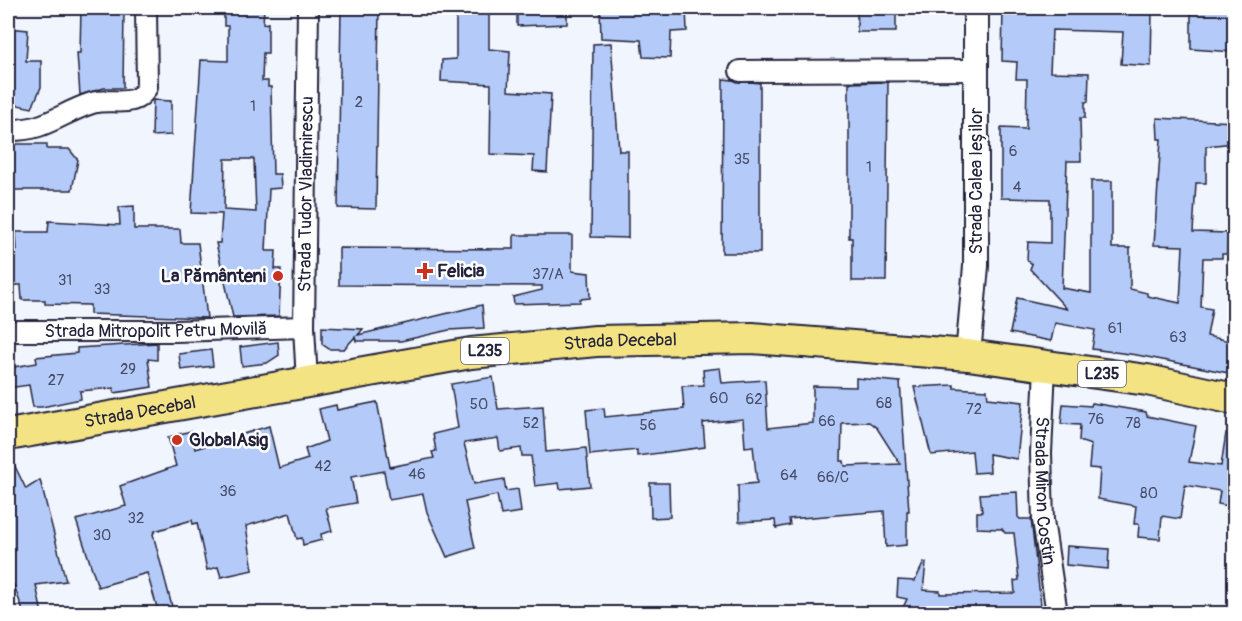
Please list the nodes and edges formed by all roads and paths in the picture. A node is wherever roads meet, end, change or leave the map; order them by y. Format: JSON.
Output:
{"nodes":[{"id":1,"x":146,"y":8,"type":"edge"},
{"id":2,"x":308,"y":8,"type":"edge"},
{"id":3,"x":976,"y":8,"type":"edge"},
{"id":4,"x":976,"y":70,"type":"junction"},
{"id":5,"x":740,"y":71,"type":"dead end"},
{"id":6,"x":8,"y":130,"type":"edge"},
{"id":7,"x":304,"y":327,"type":"junction"},
{"id":8,"x":8,"y":331,"type":"edge"},
{"id":9,"x":968,"y":355,"type":"junction"},
{"id":10,"x":1045,"y":367,"type":"junction"},
{"id":11,"x":307,"y":382,"type":"junction"},
{"id":12,"x":1234,"y":399,"type":"edge"},
{"id":13,"x":8,"y":435,"type":"edge"},
{"id":14,"x":1057,"y":614,"type":"edge"}],
"edges":[{"from":1,"to":6,"type":"street"},
{"from":2,"to":7,"type":"street","name":"Strada Tudor Vladimirescu"},
{"from":3,"to":4,"type":"street","name":"Strada Calea Ieșilor"},
{"from":4,"to":5,"type":"street"},
{"from":4,"to":9,"type":"street","name":"Strada Calea Ieșilor"},
{"from":7,"to":8,"type":"street","name":"Strada Mitropolit Petru Movilă"},
{"from":7,"to":11,"type":"street","name":"Strada Tudor Vladimirescu"},
{"from":9,"to":10,"type":"main road","name":"Strada Decebal","number":"L235"},
{"from":9,"to":11,"type":"main road","name":"Strada Decebal","number":"L235"},
{"from":10,"to":12,"type":"main road","name":"Strada Decebal","number":"L235"},
{"from":10,"to":14,"type":"street","name":"Strada Miron Costin"},
{"from":11,"to":13,"type":"main road","name":"Strada Decebal","number":"L235"}]}
